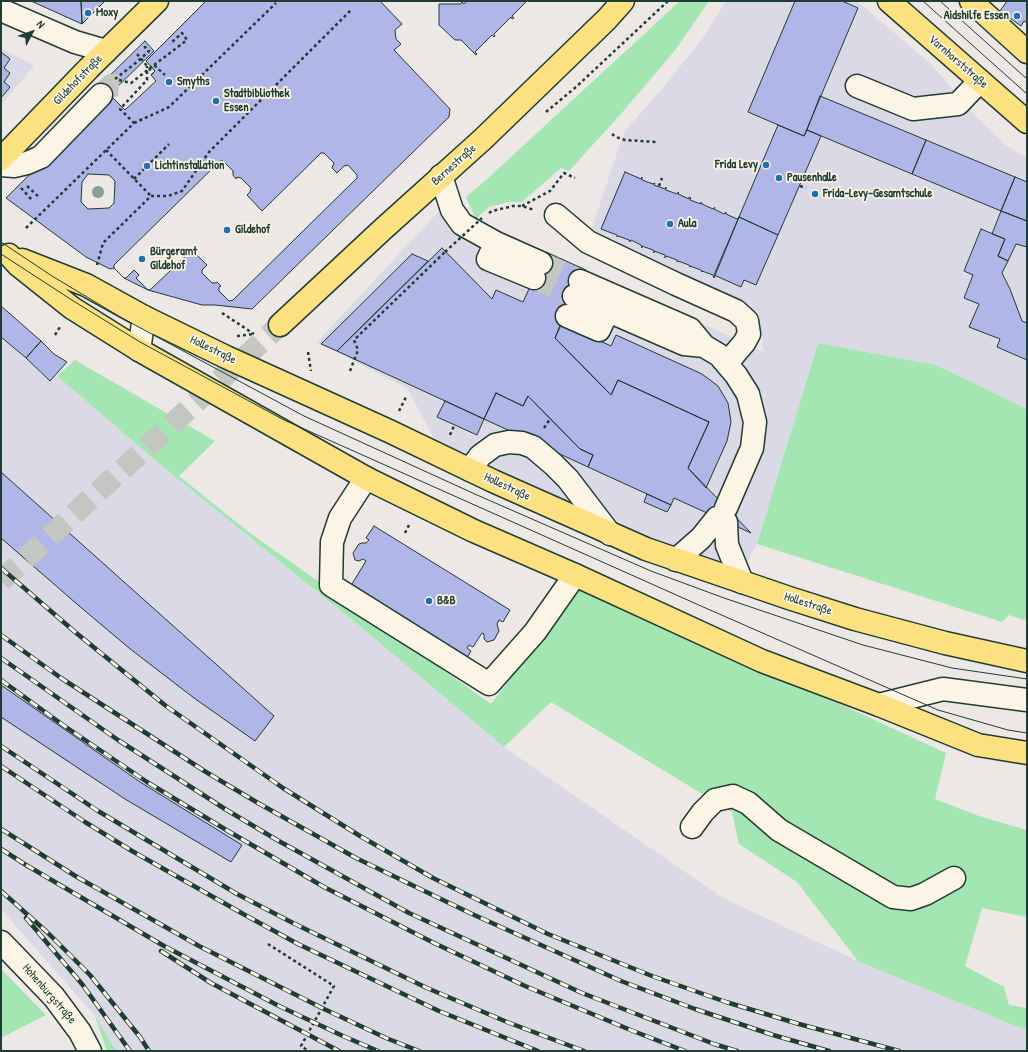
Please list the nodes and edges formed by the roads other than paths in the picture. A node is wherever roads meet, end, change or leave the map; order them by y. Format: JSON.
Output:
{"nodes":[{"id":1,"x":157,"y":1,"type":"edge"},
{"id":2,"x":623,"y":1,"type":"edge"},
{"id":3,"x":889,"y":1,"type":"edge"},
{"id":4,"x":971,"y":1,"type":"edge"},
{"id":5,"x":1,"y":10,"type":"edge"},
{"id":6,"x":106,"y":51,"type":"junction"},
{"id":7,"x":1027,"y":52,"type":"edge"},
{"id":8,"x":980,"y":81,"type":"junction"},
{"id":9,"x":857,"y":86,"type":"dead end"},
{"id":10,"x":108,"y":87,"type":"tunnel mouth"},
{"id":11,"x":1027,"y":122,"type":"edge"},
{"id":12,"x":1,"y":159,"type":"edge"},
{"id":13,"x":1,"y":165,"type":"edge"},
{"id":14,"x":441,"y":176,"type":"junction"},
{"id":15,"x":556,"y":215,"type":"dead end"},
{"id":16,"x":5,"y":252,"type":"edge"},
{"id":17,"x":538,"y":271,"type":"tunnel mouth"},
{"id":18,"x":577,"y":288,"type":"tunnel mouth"},
{"id":19,"x":611,"y":303,"type":"junction"},
{"id":20,"x":567,"y":316,"type":"tunnel mouth"},
{"id":21,"x":144,"y":317,"type":"junction"},
{"id":22,"x":280,"y":325,"type":"tunnel mouth"},
{"id":23,"x":139,"y":350,"type":"junction"},
{"id":24,"x":727,"y":364,"type":"junction"},
{"id":25,"x":470,"y":470,"type":"junction"},
{"id":26,"x":366,"y":478,"type":"junction"},
{"id":27,"x":723,"y":516,"type":"junction"},
{"id":28,"x":610,"y":534,"type":"junction"},
{"id":29,"x":676,"y":560,"type":"junction"},
{"id":30,"x":575,"y":576,"type":"junction"},
{"id":31,"x":742,"y":582,"type":"junction"},
{"id":32,"x":1027,"y":661,"type":"edge"},
{"id":33,"x":1027,"y":700,"type":"edge"},
{"id":34,"x":879,"y":705,"type":"junction"},
{"id":35,"x":1027,"y":753,"type":"edge"},
{"id":36,"x":692,"y":827,"type":"dead end"},
{"id":37,"x":954,"y":878,"type":"dead end"},
{"id":38,"x":1,"y":942,"type":"edge"},
{"id":39,"x":90,"y":1051,"type":"edge"}],
"edges":[{"from":1,"to":6,"type":"main road","name":"Gildehofstraße"},
{"from":2,"to":14,"type":"main road","name":"Bernestraße"},
{"from":3,"to":8,"type":"main road","name":"Varnhorststraße"},
{"from":4,"to":7,"type":"main road"},
{"from":5,"to":6,"type":"street"},
{"from":6,"to":12,"type":"main road","name":"Gildehofstraße"},
{"from":8,"to":9,"type":"street"},
{"from":8,"to":11,"type":"main road","name":"Varnhorststraße"},
{"from":10,"to":13,"type":"street"},
{"from":14,"to":17,"type":"street"},
{"from":14,"to":22,"type":"main road","name":"Bernestraße"},
{"from":15,"to":24,"type":"street"},
{"from":16,"to":21,"type":"main road","name":"Hollestraße"},
{"from":16,"to":23,"type":"main road","name":"Hollestraße"},
{"from":18,"to":19,"type":"street"},
{"from":19,"to":20,"type":"street"},
{"from":19,"to":24,"type":"street"},
{"from":21,"to":23,"type":"street"},
{"from":21,"to":25,"type":"main road","name":"Hollestraße"},
{"from":23,"to":26,"type":"main road","name":"Hollestraße"},
{"from":24,"to":27,"type":"street"},
{"from":25,"to":28,"type":"main road","name":"Hollestraße"},
{"from":25,"to":28,"type":"street"},
{"from":26,"to":30,"type":"main road","name":"Hollestraße"},
{"from":26,"to":30,"type":"street"},
{"from":27,"to":29,"type":"street"},
{"from":27,"to":31,"type":"street"},
{"from":28,"to":29,"type":"main road","name":"Hollestraße"},
{"from":29,"to":31,"type":"main road","name":"Hollestraße"},
{"from":30,"to":34,"type":"main road","name":"Hollestraße"},
{"from":31,"to":32,"type":"main road","name":"Hollestraße"},
{"from":33,"to":34,"type":"street"},
{"from":34,"to":35,"type":"main road","name":"Hollestraße"},
{"from":36,"to":37,"type":"street"},
{"from":38,"to":39,"type":"street","name":"Hohenburgstraße"}]}
